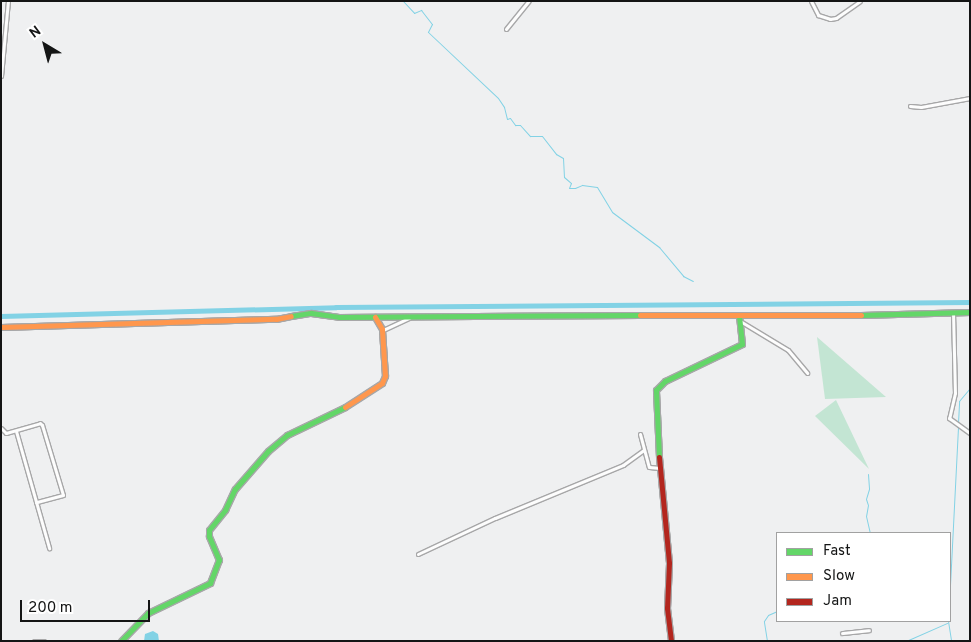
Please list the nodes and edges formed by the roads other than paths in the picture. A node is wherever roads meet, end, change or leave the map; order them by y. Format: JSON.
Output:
{"nodes":[{"id":1,"x":8,"y":1,"type":"edge"},
{"id":2,"x":529,"y":1,"type":"edge"},
{"id":3,"x":811,"y":1,"type":"edge"},
{"id":4,"x":860,"y":1,"type":"edge"},
{"id":5,"x":506,"y":29,"type":"dead end"},
{"id":6,"x":1,"y":76,"type":"edge"},
{"id":7,"x":970,"y":98,"type":"edge"},
{"id":8,"x":910,"y":106,"type":"dead end"},
{"id":9,"x":953,"y":312,"type":"junction"},
{"id":10,"x":970,"y":312,"type":"edge"},
{"id":11,"x":375,"y":317,"type":"junction"},
{"id":12,"x":413,"y":317,"type":"junction"},
{"id":13,"x":739,"y":318,"type":"junction"},
{"id":14,"x":1,"y":327,"type":"edge"},
{"id":15,"x":382,"y":330,"type":"junction"},
{"id":16,"x":807,"y":373,"type":"dead end"},
{"id":17,"x":1,"y":428,"type":"edge"},
{"id":18,"x":16,"y":431,"type":"junction"},
{"id":19,"x":970,"y":433,"type":"edge"},
{"id":20,"x":640,"y":434,"type":"dead end"},
{"id":21,"x":644,"y":450,"type":"junction"},
{"id":22,"x":660,"y":468,"type":"junction"},
{"id":23,"x":36,"y":502,"type":"junction"},
{"id":24,"x":49,"y":548,"type":"dead end"},
{"id":25,"x":418,"y":554,"type":"dead end"},
{"id":26,"x":868,"y":631,"type":"dead end"},
{"id":27,"x":845,"y":632,"type":"dead end"},
{"id":28,"x":34,"y":641,"type":"edge"},
{"id":29,"x":44,"y":641,"type":"edge"},
{"id":30,"x":121,"y":641,"type":"edge"},
{"id":31,"x":671,"y":641,"type":"edge"}],
"edges":[{"from":1,"to":6,"type":"street"},
{"from":2,"to":5,"type":"street"},
{"from":3,"to":4,"type":"street"},
{"from":7,"to":8,"type":"street"},
{"from":9,"to":10,"type":"street"},
{"from":9,"to":13,"type":"street"},
{"from":9,"to":19,"type":"street"},
{"from":11,"to":12,"type":"street"},
{"from":11,"to":14,"type":"street"},
{"from":11,"to":15,"type":"street"},
{"from":12,"to":13,"type":"street"},
{"from":12,"to":15,"type":"street"},
{"from":13,"to":16,"type":"street"},
{"from":13,"to":22,"type":"street"},
{"from":15,"to":30,"type":"street"},
{"from":17,"to":18,"type":"street"},
{"from":18,"to":23,"type":"street"},
{"from":18,"to":23,"type":"street"},
{"from":20,"to":21,"type":"street"},
{"from":21,"to":22,"type":"street"},
{"from":21,"to":25,"type":"street"},
{"from":22,"to":31,"type":"street"},
{"from":23,"to":24,"type":"street"},
{"from":26,"to":27,"type":"street"},
{"from":28,"to":29,"type":"street"}]}
